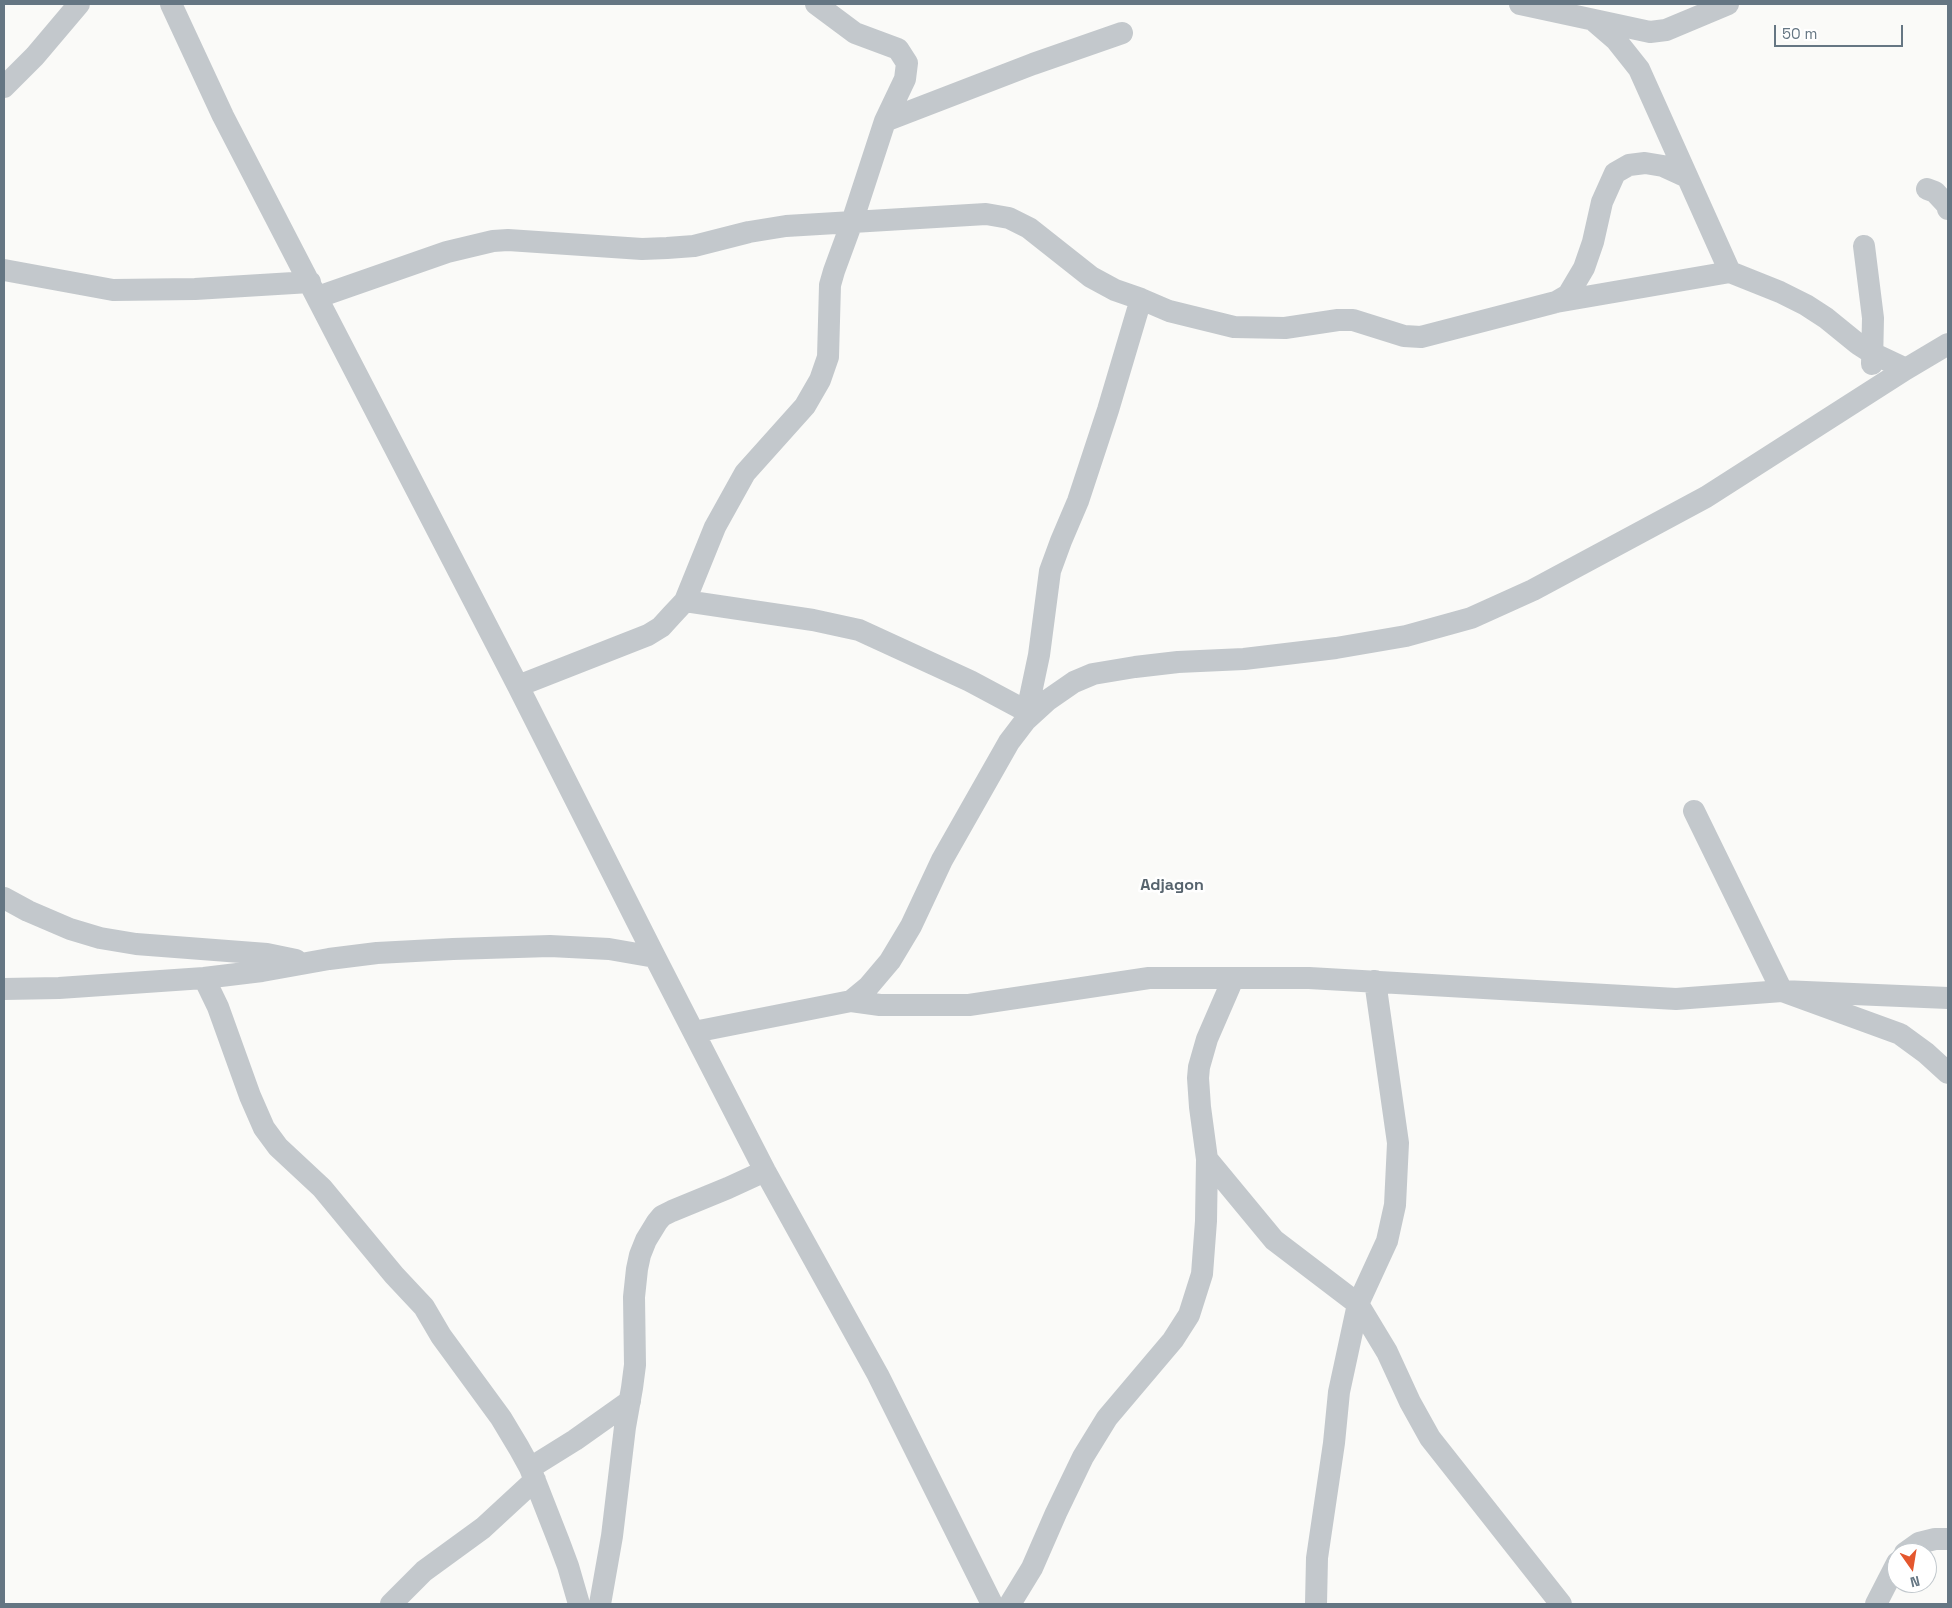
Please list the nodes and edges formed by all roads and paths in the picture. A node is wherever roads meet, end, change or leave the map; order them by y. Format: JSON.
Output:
{"nodes":[{"id":1,"x":79,"y":4,"type":"edge"},
{"id":2,"x":816,"y":4,"type":"edge"},
{"id":3,"x":1520,"y":4,"type":"edge"},
{"id":4,"x":1728,"y":4,"type":"edge"},
{"id":5,"x":173,"y":5,"type":"edge"},
{"id":6,"x":1594,"y":21,"type":"junction"},
{"id":7,"x":1122,"y":33,"type":"dead end"},
{"id":8,"x":4,"y":87,"type":"edge"},
{"id":9,"x":885,"y":121,"type":"junction"},
{"id":10,"x":1687,"y":177,"type":"junction"},
{"id":11,"x":1927,"y":189,"type":"dead end"},
{"id":12,"x":1948,"y":207,"type":"edge"},
{"id":13,"x":852,"y":222,"type":"junction"},
{"id":14,"x":1864,"y":246,"type":"dead end"},
{"id":15,"x":4,"y":270,"type":"edge"},
{"id":16,"x":1730,"y":272,"type":"junction"},
{"id":17,"x":314,"y":290,"type":"junction"},
{"id":18,"x":1141,"y":299,"type":"junction"},
{"id":19,"x":1556,"y":302,"type":"junction"},
{"id":20,"x":1948,"y":344,"type":"edge"},
{"id":21,"x":1872,"y":353,"type":"junction"},
{"id":22,"x":1906,"y":369,"type":"junction"},
{"id":23,"x":1871,"y":392,"type":"junction"},
{"id":24,"x":685,"y":601,"type":"junction"},
{"id":25,"x":518,"y":686,"type":"junction"},
{"id":26,"x":1026,"y":717,"type":"junction"},
{"id":27,"x":1694,"y":811,"type":"dead end"},
{"id":28,"x":4,"y":898,"type":"edge"},
{"id":29,"x":655,"y":957,"type":"junction"},
{"id":30,"x":306,"y":962,"type":"junction"},
{"id":31,"x":204,"y":978,"type":"junction"},
{"id":32,"x":1233,"y":979,"type":"junction"},
{"id":33,"x":1375,"y":981,"type":"junction"},
{"id":34,"x":4,"y":989,"type":"edge"},
{"id":35,"x":1782,"y":991,"type":"junction"},
{"id":36,"x":1948,"y":998,"type":"edge"},
{"id":37,"x":851,"y":1001,"type":"junction"},
{"id":38,"x":694,"y":1032,"type":"junction"},
{"id":39,"x":1948,"y":1073,"type":"edge"},
{"id":40,"x":1208,"y":1159,"type":"junction"},
{"id":41,"x":765,"y":1171,"type":"junction"},
{"id":42,"x":1358,"y":1304,"type":"junction"},
{"id":43,"x":630,"y":1401,"type":"junction"},
{"id":44,"x":533,"y":1474,"type":"junction"},
{"id":45,"x":1948,"y":1539,"type":"edge"},
{"id":46,"x":1920,"y":1543,"type":"edge"},
{"id":47,"x":1887,"y":1583,"type":"edge"},
{"id":48,"x":391,"y":1604,"type":"edge"},
{"id":49,"x":579,"y":1604,"type":"edge"},
{"id":50,"x":600,"y":1604,"type":"edge"},
{"id":51,"x":992,"y":1604,"type":"edge"},
{"id":52,"x":1010,"y":1604,"type":"edge"},
{"id":53,"x":1316,"y":1604,"type":"edge"},
{"id":54,"x":1561,"y":1604,"type":"edge"},
{"id":55,"x":1876,"y":1604,"type":"edge"}],
"edges":[{"from":1,"to":8,"type":"street"},
{"from":2,"to":9,"type":"street"},
{"from":3,"to":6,"type":"street"},
{"from":4,"to":6,"type":"street"},
{"from":5,"to":17,"type":"street"},
{"from":6,"to":10,"type":"street"},
{"from":7,"to":9,"type":"street"},
{"from":9,"to":13,"type":"street"},
{"from":10,"to":16,"type":"street"},
{"from":10,"to":19,"type":"street"},
{"from":11,"to":12,"type":"street"},
{"from":13,"to":17,"type":"street"},
{"from":13,"to":18,"type":"street"},
{"from":13,"to":24,"type":"street"},
{"from":14,"to":21,"type":"street"},
{"from":15,"to":17,"type":"street"},
{"from":16,"to":19,"type":"street"},
{"from":16,"to":21,"type":"street"},
{"from":17,"to":25,"type":"street"},
{"from":18,"to":19,"type":"street"},
{"from":18,"to":26,"type":"street"},
{"from":20,"to":22,"type":"street"},
{"from":21,"to":22,"type":"street"},
{"from":21,"to":23,"type":"street"},
{"from":22,"to":23,"type":"street"},
{"from":23,"to":26,"type":"street"},
{"from":24,"to":25,"type":"street"},
{"from":24,"to":26,"type":"street"},
{"from":25,"to":29,"type":"street"},
{"from":26,"to":37,"type":"street"},
{"from":27,"to":35,"type":"street"},
{"from":28,"to":30,"type":"street"},
{"from":29,"to":30,"type":"street"},
{"from":29,"to":38,"type":"street"},
{"from":30,"to":31,"type":"street"},
{"from":31,"to":34,"type":"street"},
{"from":31,"to":44,"type":"street"},
{"from":32,"to":33,"type":"street"},
{"from":32,"to":37,"type":"street"},
{"from":32,"to":40,"type":"street"},
{"from":33,"to":35,"type":"street"},
{"from":33,"to":42,"type":"street"},
{"from":35,"to":36,"type":"street"},
{"from":35,"to":39,"type":"street"},
{"from":37,"to":38,"type":"street"},
{"from":38,"to":41,"type":"street"},
{"from":40,"to":42,"type":"street"},
{"from":40,"to":52,"type":"street"},
{"from":41,"to":43,"type":"street"},
{"from":41,"to":51,"type":"street"},
{"from":42,"to":53,"type":"street"},
{"from":42,"to":54,"type":"street"},
{"from":43,"to":44,"type":"street"},
{"from":43,"to":50,"type":"street"},
{"from":44,"to":48,"type":"street"},
{"from":44,"to":49,"type":"street"},
{"from":45,"to":46,"type":"street"},
{"from":47,"to":55,"type":"street"}]}
